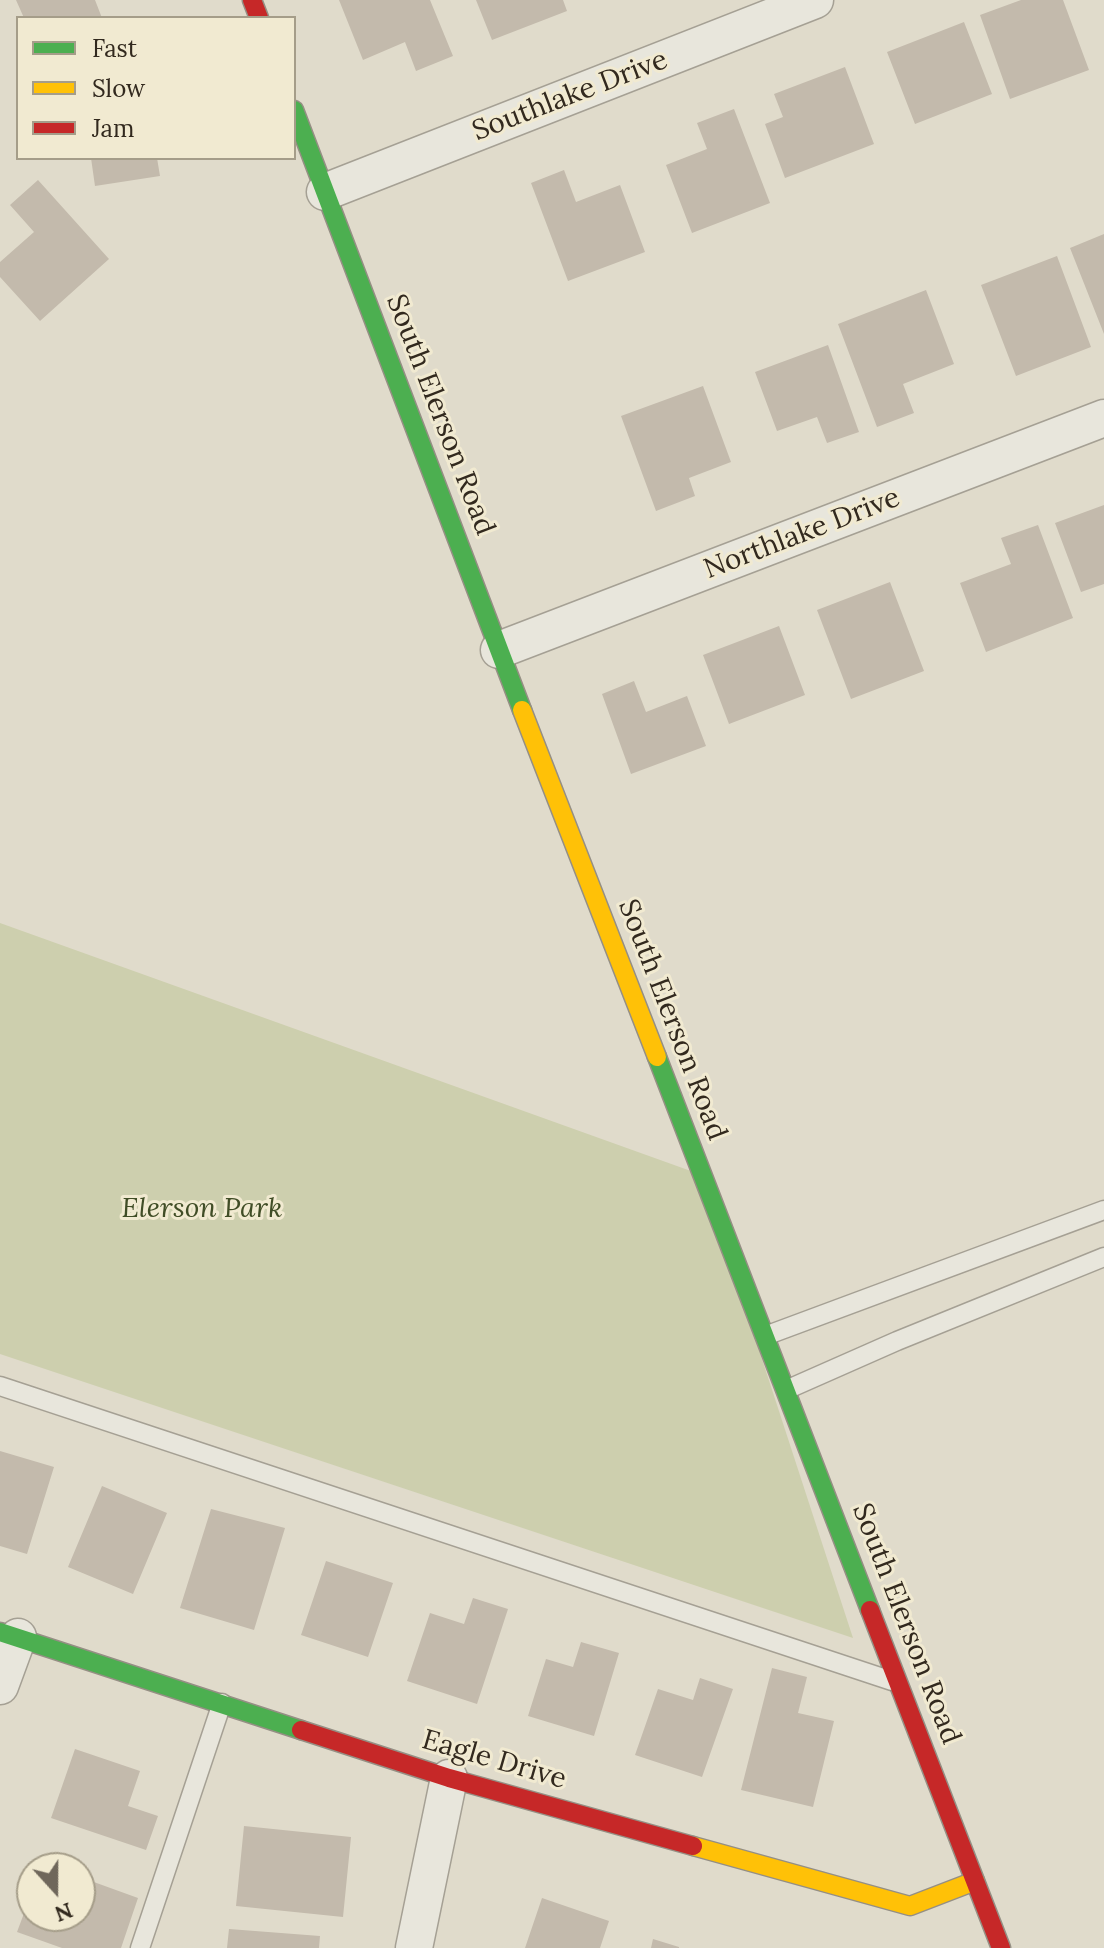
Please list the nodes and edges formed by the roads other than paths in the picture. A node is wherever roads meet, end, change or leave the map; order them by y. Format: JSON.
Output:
{"nodes":[{"id":1,"x":815,"y":0,"type":"edge"},
{"id":2,"x":296,"y":115,"type":"edge"},
{"id":3,"x":325,"y":192,"type":"junction"},
{"id":4,"x":1104,"y":418,"type":"edge"},
{"id":5,"x":499,"y":650,"type":"junction"},
{"id":6,"x":1104,"y":1210,"type":"edge"},
{"id":7,"x":1104,"y":1257,"type":"edge"},
{"id":8,"x":765,"y":1336,"type":"junction"},
{"id":9,"x":0,"y":1386,"type":"edge"},
{"id":10,"x":786,"y":1390,"type":"junction"},
{"id":11,"x":9,"y":1634,"type":"edge"},
{"id":12,"x":899,"y":1683,"type":"junction"},
{"id":13,"x":0,"y":1686,"type":"edge"},
{"id":14,"x":222,"y":1703,"type":"junction"},
{"id":15,"x":449,"y":1778,"type":"junction"},
{"id":16,"x":975,"y":1881,"type":"junction"},
{"id":17,"x":140,"y":1948,"type":"edge"},
{"id":18,"x":414,"y":1948,"type":"edge"},
{"id":19,"x":1001,"y":1948,"type":"edge"}],
"edges":[{"from":1,"to":3,"type":"street","name":"Southlake Drive"},
{"from":2,"to":3,"type":"street","name":"South Elerson Road"},
{"from":3,"to":5,"type":"street","name":"South Elerson Road"},
{"from":4,"to":5,"type":"street","name":"Northlake Drive"},
{"from":5,"to":8,"type":"street","name":"South Elerson Road"},
{"from":6,"to":8,"type":"lane"},
{"from":7,"to":10,"type":"lane"},
{"from":8,"to":10,"type":"street","name":"South Elerson Road"},
{"from":9,"to":12,"type":"lane"},
{"from":10,"to":12,"type":"street","name":"South Elerson Road"},
{"from":11,"to":13,"type":"street"},
{"from":11,"to":14,"type":"street","name":"Eagle Drive"},
{"from":12,"to":16,"type":"street","name":"South Elerson Road"},
{"from":14,"to":15,"type":"street","name":"Eagle Drive"},
{"from":14,"to":17,"type":"lane"},
{"from":15,"to":16,"type":"street","name":"Eagle Drive"},
{"from":15,"to":18,"type":"street"},
{"from":16,"to":19,"type":"street","name":"South Elerson Road"}]}
